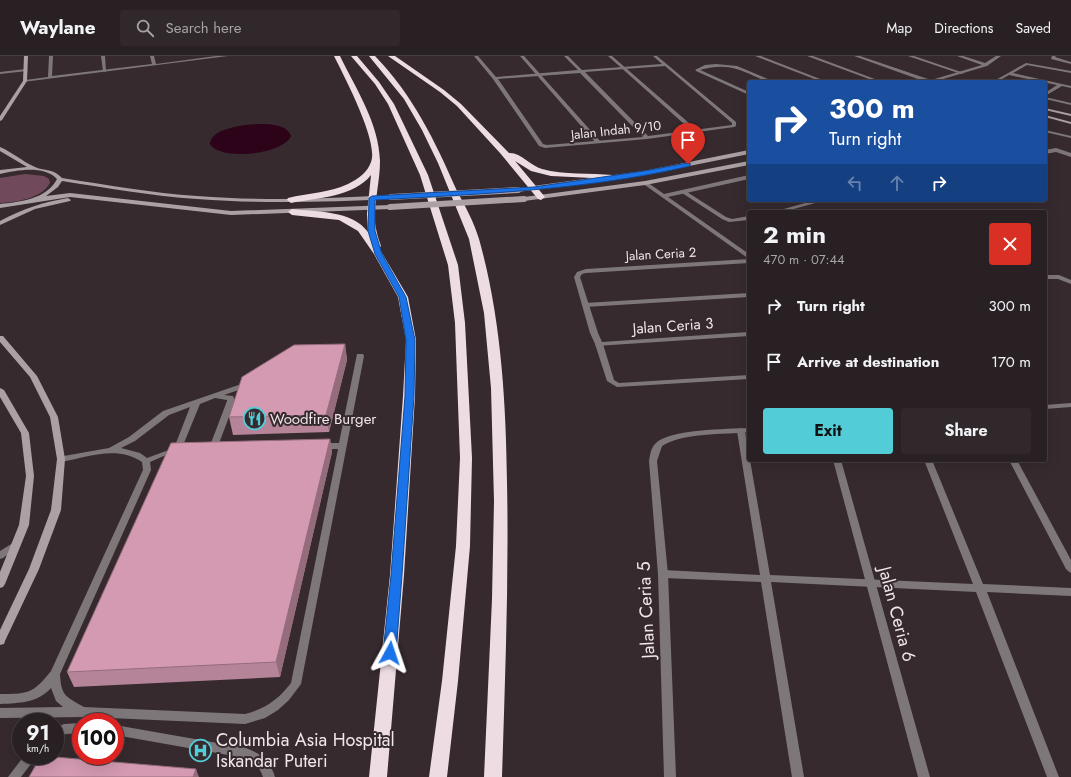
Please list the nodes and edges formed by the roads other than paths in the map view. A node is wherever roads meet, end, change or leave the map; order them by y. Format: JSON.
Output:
{"nodes":[{"id":1,"x":26,"y":56,"type":"edge"},
{"id":2,"x":51,"y":56,"type":"edge"},
{"id":3,"x":103,"y":56,"type":"edge"},
{"id":4,"x":152,"y":56,"type":"edge"},
{"id":5,"x":226,"y":56,"type":"edge"},
{"id":6,"x":337,"y":56,"type":"edge"},
{"id":7,"x":354,"y":56,"type":"edge"},
{"id":8,"x":372,"y":56,"type":"edge"},
{"id":9,"x":391,"y":56,"type":"edge"},
{"id":10,"x":476,"y":56,"type":"edge"},
{"id":11,"x":522,"y":56,"type":"edge"},
{"id":12,"x":566,"y":56,"type":"edge"},
{"id":13,"x":610,"y":56,"type":"edge"},
{"id":14,"x":655,"y":56,"type":"edge"},
{"id":15,"x":765,"y":56,"type":"edge"},
{"id":16,"x":808,"y":56,"type":"edge"},
{"id":17,"x":856,"y":56,"type":"edge"},
{"id":18,"x":910,"y":56,"type":"edge"},
{"id":19,"x":959,"y":56,"type":"edge"},
{"id":20,"x":999,"y":56,"type":"edge"},
{"id":21,"x":1054,"y":56,"type":"edge"},
{"id":22,"x":759,"y":57,"type":"edge"},
{"id":23,"x":199,"y":58,"type":"edge"},
{"id":24,"x":1071,"y":63,"type":"edge"},
{"id":25,"x":154,"y":64,"type":"junction"},
{"id":26,"x":665,"y":64,"type":"junction"},
{"id":27,"x":986,"y":64,"type":"junction"},
{"id":28,"x":624,"y":68,"type":"junction"},
{"id":29,"x":26,"y":70,"type":"junction"},
{"id":30,"x":105,"y":72,"type":"junction"},
{"id":31,"x":582,"y":72,"type":"junction"},
{"id":32,"x":1071,"y":72,"type":"edge"},
{"id":33,"x":0,"y":73,"type":"edge"},
{"id":34,"x":962,"y":73,"type":"junction"},
{"id":35,"x":1010,"y":74,"type":"junction"},
{"id":36,"x":539,"y":75,"type":"junction"},
{"id":37,"x":50,"y":77,"type":"junction"},
{"id":38,"x":495,"y":78,"type":"junction"},
{"id":39,"x":767,"y":80,"type":"edge"},
{"id":40,"x":821,"y":80,"type":"edge"},
{"id":41,"x":875,"y":80,"type":"edge"},
{"id":42,"x":923,"y":80,"type":"edge"},
{"id":43,"x":936,"y":80,"type":"edge"},
{"id":44,"x":998,"y":80,"type":"edge"},
{"id":45,"x":1038,"y":80,"type":"edge"},
{"id":46,"x":25,"y":81,"type":"junction"},
{"id":47,"x":1047,"y":82,"type":"edge"},
{"id":48,"x":1061,"y":85,"type":"junction"},
{"id":49,"x":1071,"y":87,"type":"edge"},
{"id":50,"x":747,"y":93,"type":"edge"},
{"id":51,"x":1047,"y":96,"type":"edge"},
{"id":52,"x":1047,"y":98,"type":"edge"},
{"id":53,"x":1071,"y":104,"type":"edge"},
{"id":54,"x":1047,"y":109,"type":"edge"},
{"id":55,"x":1071,"y":115,"type":"edge"},
{"id":56,"x":1047,"y":117,"type":"edge"},
{"id":57,"x":0,"y":120,"type":"edge"},
{"id":58,"x":1071,"y":123,"type":"edge"},
{"id":59,"x":1047,"y":131,"type":"edge"},
{"id":60,"x":695,"y":132,"type":"junction"},
{"id":61,"x":1071,"y":137,"type":"edge"},
{"id":62,"x":647,"y":138,"type":"junction"},
{"id":63,"x":598,"y":142,"type":"junction"},
{"id":64,"x":0,"y":149,"type":"edge"},
{"id":65,"x":1071,"y":150,"type":"edge"},
{"id":66,"x":502,"y":151,"type":"junction"},
{"id":67,"x":747,"y":152,"type":"edge"},
{"id":68,"x":1047,"y":152,"type":"edge"},
{"id":69,"x":1065,"y":152,"type":"junction"},
{"id":70,"x":1071,"y":155,"type":"edge"},
{"id":71,"x":376,"y":161,"type":"junction"},
{"id":72,"x":747,"y":163,"type":"edge"},
{"id":73,"x":32,"y":169,"type":"junction"},
{"id":74,"x":0,"y":172,"type":"edge"},
{"id":75,"x":613,"y":177,"type":"junction"},
{"id":76,"x":747,"y":177,"type":"edge"},
{"id":77,"x":60,"y":180,"type":"junction"},
{"id":78,"x":645,"y":183,"type":"junction"},
{"id":79,"x":534,"y":189,"type":"junction"},
{"id":80,"x":684,"y":192,"type":"junction"},
{"id":81,"x":663,"y":196,"type":"junction"},
{"id":82,"x":541,"y":197,"type":"junction"},
{"id":83,"x":372,"y":198,"type":"junction"},
{"id":84,"x":111,"y":199,"type":"junction"},
{"id":85,"x":32,"y":200,"type":"junction"},
{"id":86,"x":291,"y":200,"type":"junction"},
{"id":87,"x":815,"y":202,"type":"edge"},
{"id":88,"x":17,"y":204,"type":"junction"},
{"id":89,"x":0,"y":206,"type":"edge"},
{"id":90,"x":372,"y":208,"type":"junction"},
{"id":91,"x":784,"y":210,"type":"edge"},
{"id":92,"x":292,"y":212,"type":"junction"},
{"id":93,"x":747,"y":218,"type":"edge"},
{"id":94,"x":0,"y":221,"type":"edge"},
{"id":95,"x":379,"y":254,"type":"junction"},
{"id":96,"x":747,"y":256,"type":"edge"},
{"id":97,"x":747,"y":261,"type":"edge"},
{"id":98,"x":1047,"y":277,"type":"edge"},
{"id":99,"x":1071,"y":282,"type":"edge"},
{"id":100,"x":747,"y":295,"type":"edge"},
{"id":101,"x":585,"y":305,"type":"junction"},
{"id":102,"x":747,"y":334,"type":"edge"},
{"id":103,"x":0,"y":338,"type":"edge"},
{"id":104,"x":599,"y":344,"type":"junction"},
{"id":105,"x":360,"y":356,"type":"dead end"},
{"id":106,"x":747,"y":377,"type":"edge"},
{"id":107,"x":261,"y":379,"type":"edge"},
{"id":108,"x":0,"y":390,"type":"edge"},
{"id":109,"x":212,"y":397,"type":"junction"},
{"id":110,"x":196,"y":403,"type":"junction"},
{"id":111,"x":1071,"y":405,"type":"edge"},
{"id":112,"x":1047,"y":407,"type":"edge"},
{"id":113,"x":745,"y":430,"type":"edge"},
{"id":114,"x":311,"y":446,"type":"edge"},
{"id":115,"x":343,"y":446,"type":"junction"},
{"id":116,"x":747,"y":446,"type":"edge"},
{"id":117,"x":181,"y":447,"type":"junction"},
{"id":118,"x":224,"y":448,"type":"edge"},
{"id":119,"x":112,"y":450,"type":"junction"},
{"id":120,"x":190,"y":451,"type":"edge"},
{"id":121,"x":61,"y":459,"type":"junction"},
{"id":122,"x":146,"y":461,"type":"junction"},
{"id":123,"x":749,"y":462,"type":"edge"},
{"id":124,"x":838,"y":462,"type":"edge"},
{"id":125,"x":929,"y":462,"type":"edge"},
{"id":126,"x":1014,"y":462,"type":"edge"},
{"id":127,"x":16,"y":544,"type":"junction"},
{"id":128,"x":0,"y":556,"type":"edge"},
{"id":129,"x":1071,"y":570,"type":"edge"},
{"id":130,"x":663,"y":574,"type":"junction"},
{"id":131,"x":764,"y":579,"type":"junction"},
{"id":132,"x":870,"y":583,"type":"junction"},
{"id":133,"x":0,"y":584,"type":"edge"},
{"id":134,"x":980,"y":588,"type":"junction"},
{"id":135,"x":1071,"y":592,"type":"edge"},
{"id":136,"x":0,"y":641,"type":"edge"},
{"id":137,"x":55,"y":674,"type":"junction"},
{"id":138,"x":0,"y":699,"type":"edge"},
{"id":139,"x":87,"y":712,"type":"junction"},
{"id":140,"x":0,"y":713,"type":"edge"},
{"id":141,"x":124,"y":732,"type":"edge"},
{"id":142,"x":24,"y":765,"type":"edge"},
{"id":143,"x":14,"y":777,"type":"edge"},
{"id":144,"x":269,"y":777,"type":"edge"},
{"id":145,"x":378,"y":777,"type":"edge"},
{"id":146,"x":438,"y":777,"type":"edge"},
{"id":147,"x":492,"y":777,"type":"edge"},
{"id":148,"x":670,"y":777,"type":"edge"},
{"id":149,"x":798,"y":777,"type":"edge"},
{"id":150,"x":924,"y":777,"type":"edge"},
{"id":151,"x":1053,"y":777,"type":"edge"}],
"edges":[{"from":1,"to":29,"type":"main road"},
{"from":2,"to":37,"type":"street"},
{"from":3,"to":30,"type":"street"},
{"from":4,"to":25,"type":"street"},
{"from":5,"to":23,"type":"street"},
{"from":6,"to":71,"type":"highway"},
{"from":7,"to":146,"type":"highway"},
{"from":8,"to":147,"type":"highway"},
{"from":9,"to":66,"type":"highway"},
{"from":10,"to":38,"type":"street"},
{"from":11,"to":36,"type":"street"},
{"from":12,"to":31,"type":"street"},
{"from":13,"to":28,"type":"street"},
{"from":14,"to":26,"type":"street"},
{"from":15,"to":22,"type":"street"},
{"from":16,"to":41,"type":"street"},
{"from":17,"to":42,"type":"street"},
{"from":18,"to":34,"type":"street"},
{"from":19,"to":27,"type":"street"},
{"from":20,"to":27,"type":"street"},
{"from":21,"to":24,"type":"street"},
{"from":22,"to":40,"type":"street"},
{"from":23,"to":25,"type":"street"},
{"from":25,"to":30,"type":"street"},
{"from":26,"to":28,"type":"street"},
{"from":26,"to":60,"type":"street","name":"Jalan Indah 9/10"},
{"from":27,"to":34,"type":"street"},
{"from":28,"to":31,"type":"street"},
{"from":28,"to":60,"type":"street"},
{"from":29,"to":33,"type":"street"},
{"from":29,"to":46,"type":"main road"},
{"from":30,"to":37,"type":"street"},
{"from":31,"to":36,"type":"street"},
{"from":31,"to":62,"type":"street"},
{"from":32,"to":35,"type":"street"},
{"from":34,"to":43,"type":"street"},
{"from":35,"to":44,"type":"street"},
{"from":35,"to":45,"type":"street"},
{"from":36,"to":38,"type":"street"},
{"from":36,"to":63,"type":"street"},
{"from":37,"to":46,"type":"street"},
{"from":38,"to":63,"type":"street","name":"Jalan Indah 9/10"},
{"from":39,"to":50,"type":"street"},
{"from":46,"to":57,"type":"main road"},
{"from":47,"to":48,"type":"street"},
{"from":48,"to":49,"type":"street"},
{"from":48,"to":51,"type":"street"},
{"from":52,"to":53,"type":"street"},
{"from":54,"to":55,"type":"main road"},
{"from":56,"to":58,"type":"main road"},
{"from":59,"to":61,"type":"street"},
{"from":60,"to":62,"type":"street","name":"Jalan Indah 9/10"},
{"from":62,"to":63,"type":"street","name":"Jalan Indah 9/10"},
{"from":64,"to":73,"type":"main road"},
{"from":65,"to":69,"type":"street"},
{"from":66,"to":75,"type":"highway"},
{"from":66,"to":79,"type":"highway"},
{"from":67,"to":75,"type":"main road"},
{"from":68,"to":69,"type":"street"},
{"from":69,"to":70,"type":"street"},
{"from":71,"to":83,"type":"highway"},
{"from":71,"to":86,"type":"highway"},
{"from":72,"to":78,"type":"main road"},
{"from":73,"to":74,"type":"main road"},
{"from":73,"to":77,"type":"main road"},
{"from":75,"to":79,"type":"main road"},
{"from":76,"to":80,"type":"street"},
{"from":77,"to":85,"type":"main road"},
{"from":77,"to":86,"type":"main road"},
{"from":78,"to":81,"type":"street"},
{"from":78,"to":82,"type":"main road"},
{"from":79,"to":82,"type":"highway"},
{"from":79,"to":83,"type":"main road","bridge":true},
{"from":80,"to":81,"type":"street"},
{"from":80,"to":93,"type":"street"},
{"from":81,"to":96,"type":"street"},
{"from":82,"to":90,"type":"main road","bridge":true},
{"from":83,"to":86,"type":"main road"},
{"from":83,"to":90,"type":"highway"},
{"from":84,"to":85,"type":"main road"},
{"from":84,"to":92,"type":"main road"},
{"from":84,"to":94,"type":"main road"},
{"from":85,"to":88,"type":"main road"},
{"from":87,"to":91,"type":"street"},
{"from":88,"to":89,"type":"main road"},
{"from":88,"to":94,"type":"main road"},
{"from":90,"to":92,"type":"main road"},
{"from":90,"to":95,"type":"highway"},
{"from":92,"to":95,"type":"highway"},
{"from":95,"to":145,"type":"highway"},
{"from":97,"to":101,"type":"street","name":"Jalan Ceria 2"},
{"from":98,"to":99,"type":"street"},
{"from":100,"to":101,"type":"street"},
{"from":101,"to":104,"type":"street"},
{"from":102,"to":104,"type":"street","name":"Jalan Ceria 3"},
{"from":103,"to":121,"type":"main road"},
{"from":104,"to":106,"type":"street"},
{"from":105,"to":115,"type":"street"},
{"from":107,"to":109,"type":"street"},
{"from":108,"to":127,"type":"main road"},
{"from":109,"to":110,"type":"street"},
{"from":109,"to":118,"type":"street"},
{"from":110,"to":117,"type":"street"},
{"from":110,"to":119,"type":"street"},
{"from":111,"to":112,"type":"street"},
{"from":113,"to":116,"type":"street"},
{"from":113,"to":130,"type":"street","name":"Jalan Ceria 5"},
{"from":114,"to":115,"type":"street"},
{"from":115,"to":139,"type":"street"},
{"from":117,"to":120,"type":"street"},
{"from":117,"to":122,"type":"street"},
{"from":119,"to":121,"type":"street"},
{"from":119,"to":122,"type":"street"},
{"from":121,"to":136,"type":"main road"},
{"from":122,"to":137,"type":"street"},
{"from":123,"to":131,"type":"street"},
{"from":124,"to":132,"type":"street","name":"Jalan Ceria 6"},
{"from":125,"to":134,"type":"street"},
{"from":126,"to":129,"type":"street"},
{"from":127,"to":128,"type":"street"},
{"from":127,"to":133,"type":"main road"},
{"from":130,"to":131,"type":"street"},
{"from":130,"to":148,"type":"street","name":"Jalan Ceria 5"},
{"from":131,"to":132,"type":"street"},
{"from":131,"to":149,"type":"street"},
{"from":132,"to":134,"type":"street"},
{"from":132,"to":150,"type":"street","name":"Jalan Ceria 6"},
{"from":134,"to":135,"type":"street"},
{"from":134,"to":151,"type":"street"},
{"from":137,"to":138,"type":"street"},
{"from":137,"to":139,"type":"street"},
{"from":139,"to":140,"type":"street"},
{"from":141,"to":144,"type":"street"},
{"from":142,"to":143,"type":"street"}]}
